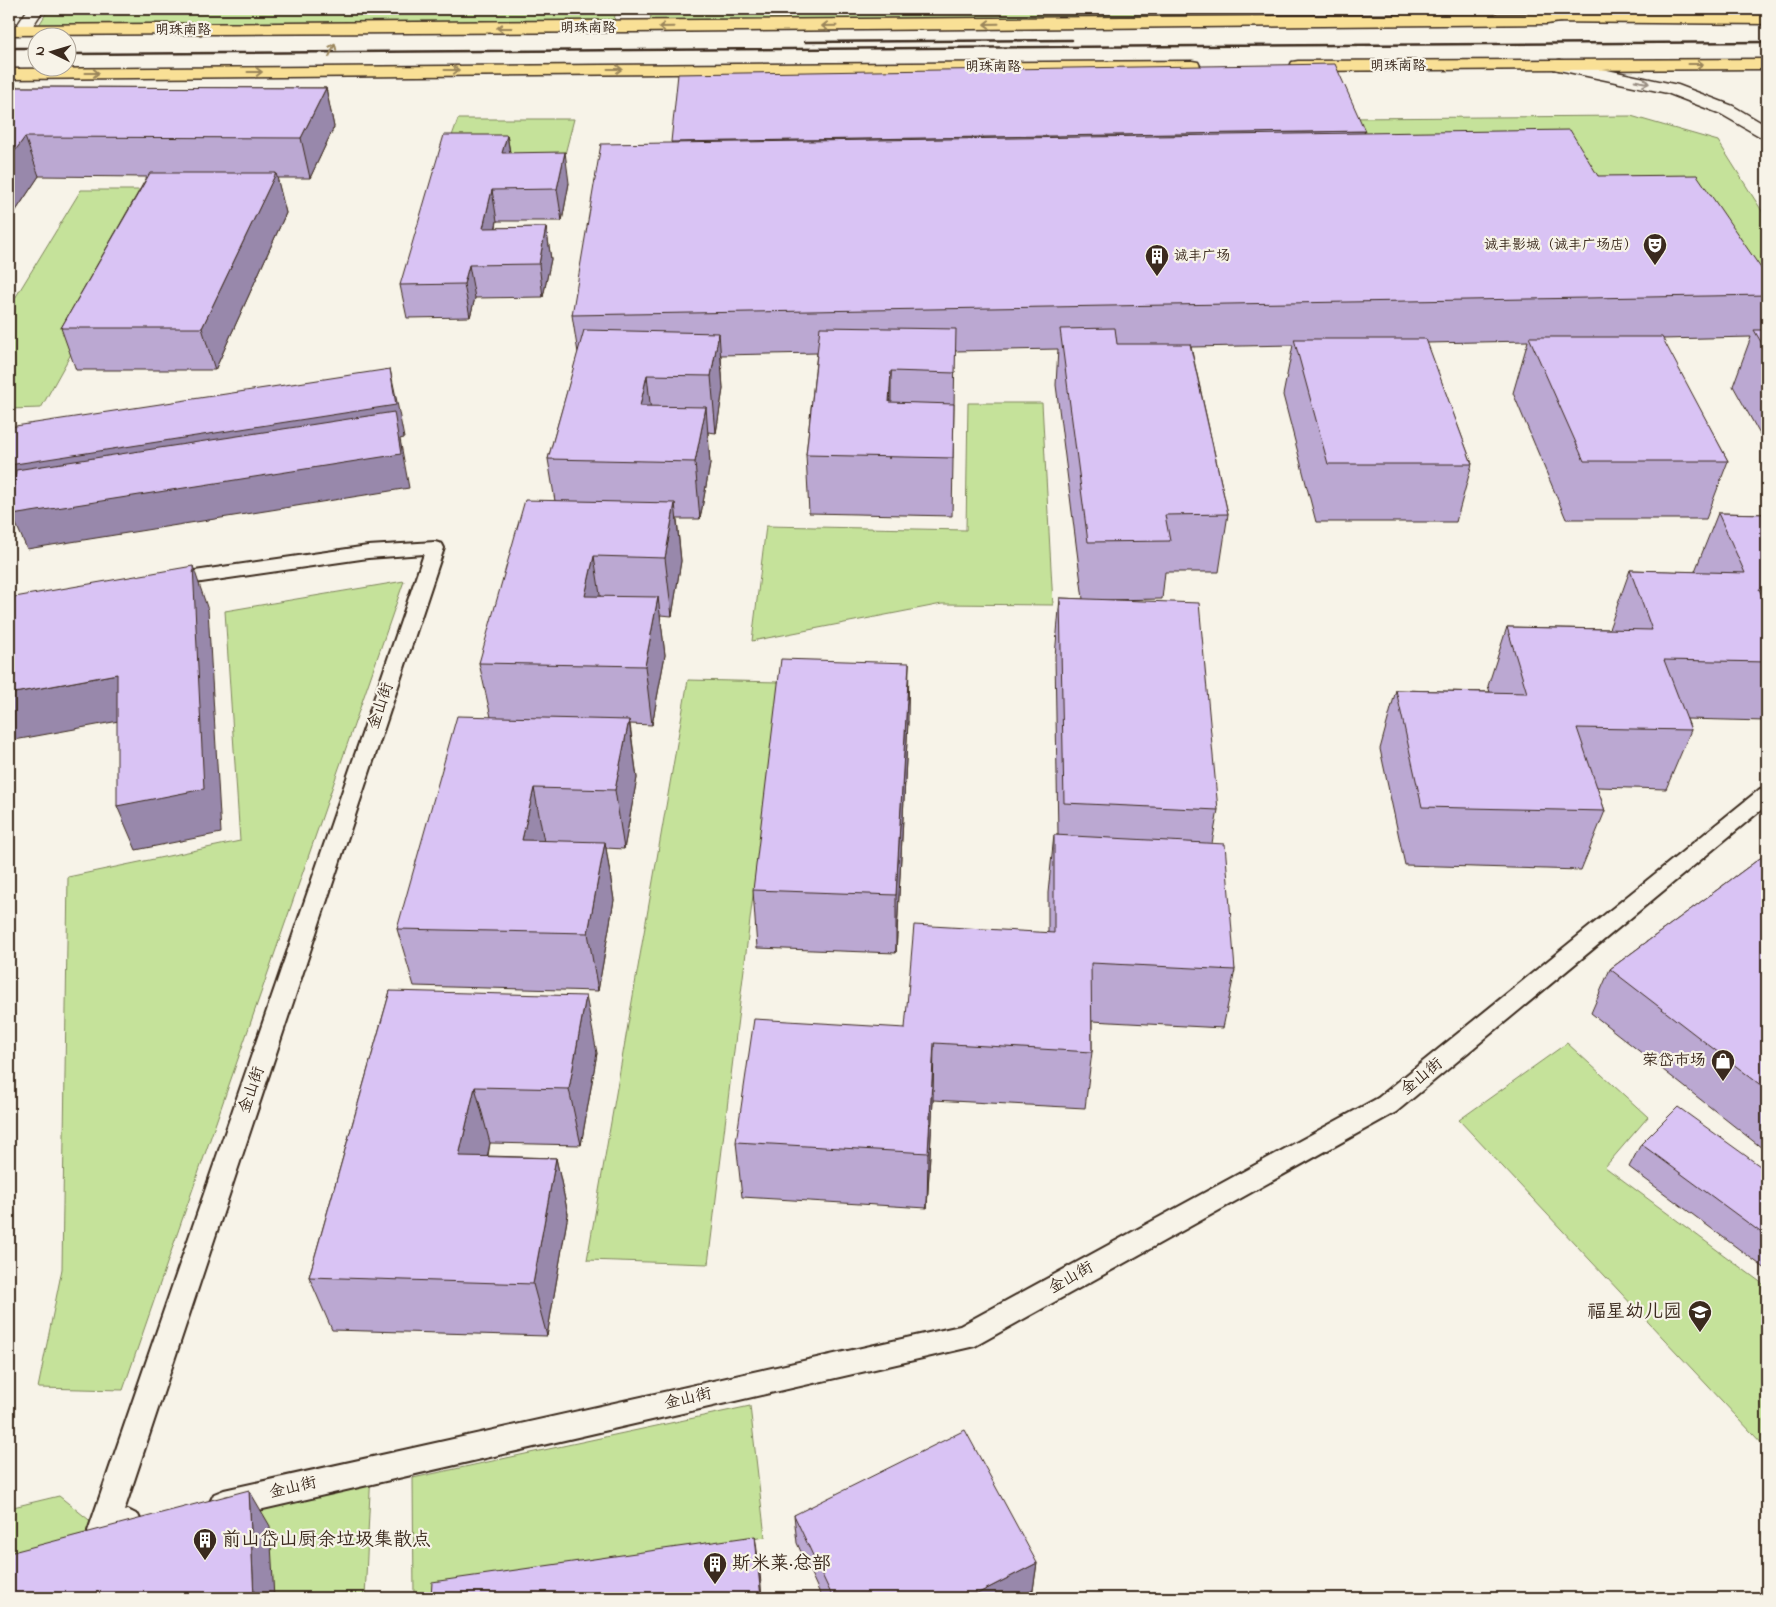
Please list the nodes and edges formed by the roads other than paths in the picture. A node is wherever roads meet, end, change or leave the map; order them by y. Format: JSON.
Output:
{"nodes":[{"id":1,"x":36,"y":9,"type":"edge"},
{"id":2,"x":1608,"y":9,"type":"edge"},
{"id":3,"x":1767,"y":19,"type":"edge"},
{"id":4,"x":1547,"y":20,"type":"junction"},
{"id":5,"x":440,"y":28,"type":"junction"},
{"id":6,"x":341,"y":29,"type":"junction"},
{"id":7,"x":15,"y":30,"type":"edge"},
{"id":8,"x":1767,"y":64,"type":"edge"},
{"id":9,"x":1560,"y":65,"type":"junction"},
{"id":10,"x":1211,"y":66,"type":"edge"},
{"id":11,"x":1281,"y":66,"type":"edge"},
{"id":12,"x":426,"y":70,"type":"junction"},
{"id":13,"x":322,"y":71,"type":"junction"},
{"id":14,"x":9,"y":74,"type":"edge"},
{"id":15,"x":1767,"y":132,"type":"edge"},
{"id":16,"x":145,"y":584,"type":"edge"},
{"id":17,"x":1767,"y":794,"type":"edge"},
{"id":18,"x":199,"y":1510,"type":"edge"},
{"id":19,"x":151,"y":1520,"type":"edge"}],
"edges":[{"from":1,"to":7,"type":"street"},
{"from":2,"to":4,"type":"main road"},
{"from":3,"to":4,"type":"main road","name":"明珠南路"},
{"from":4,"to":5,"type":"main road","name":"明珠南路","one_way":true},
{"from":5,"to":6,"type":"main road","name":"明珠南路"},
{"from":5,"to":12,"type":"main road"},
{"from":6,"to":7,"type":"main road","name":"明珠南路"},
{"from":13,"to":6,"type":"main road","one_way":true},
{"from":9,"to":8,"type":"main road","name":"明珠南路","one_way":true},
{"from":9,"to":11,"type":"main road","name":"明珠南路"},
{"from":9,"to":15,"type":"street","one_way":true},
{"from":12,"to":10,"type":"main road","name":"明珠南路","one_way":true},
{"from":12,"to":13,"type":"main road","name":"明珠南路"},
{"from":14,"to":13,"type":"main road","name":"明珠南路","one_way":true},
{"from":16,"to":19,"type":"lane","name":"金山街"},
{"from":17,"to":18,"type":"lane","name":"金山街"}]}
